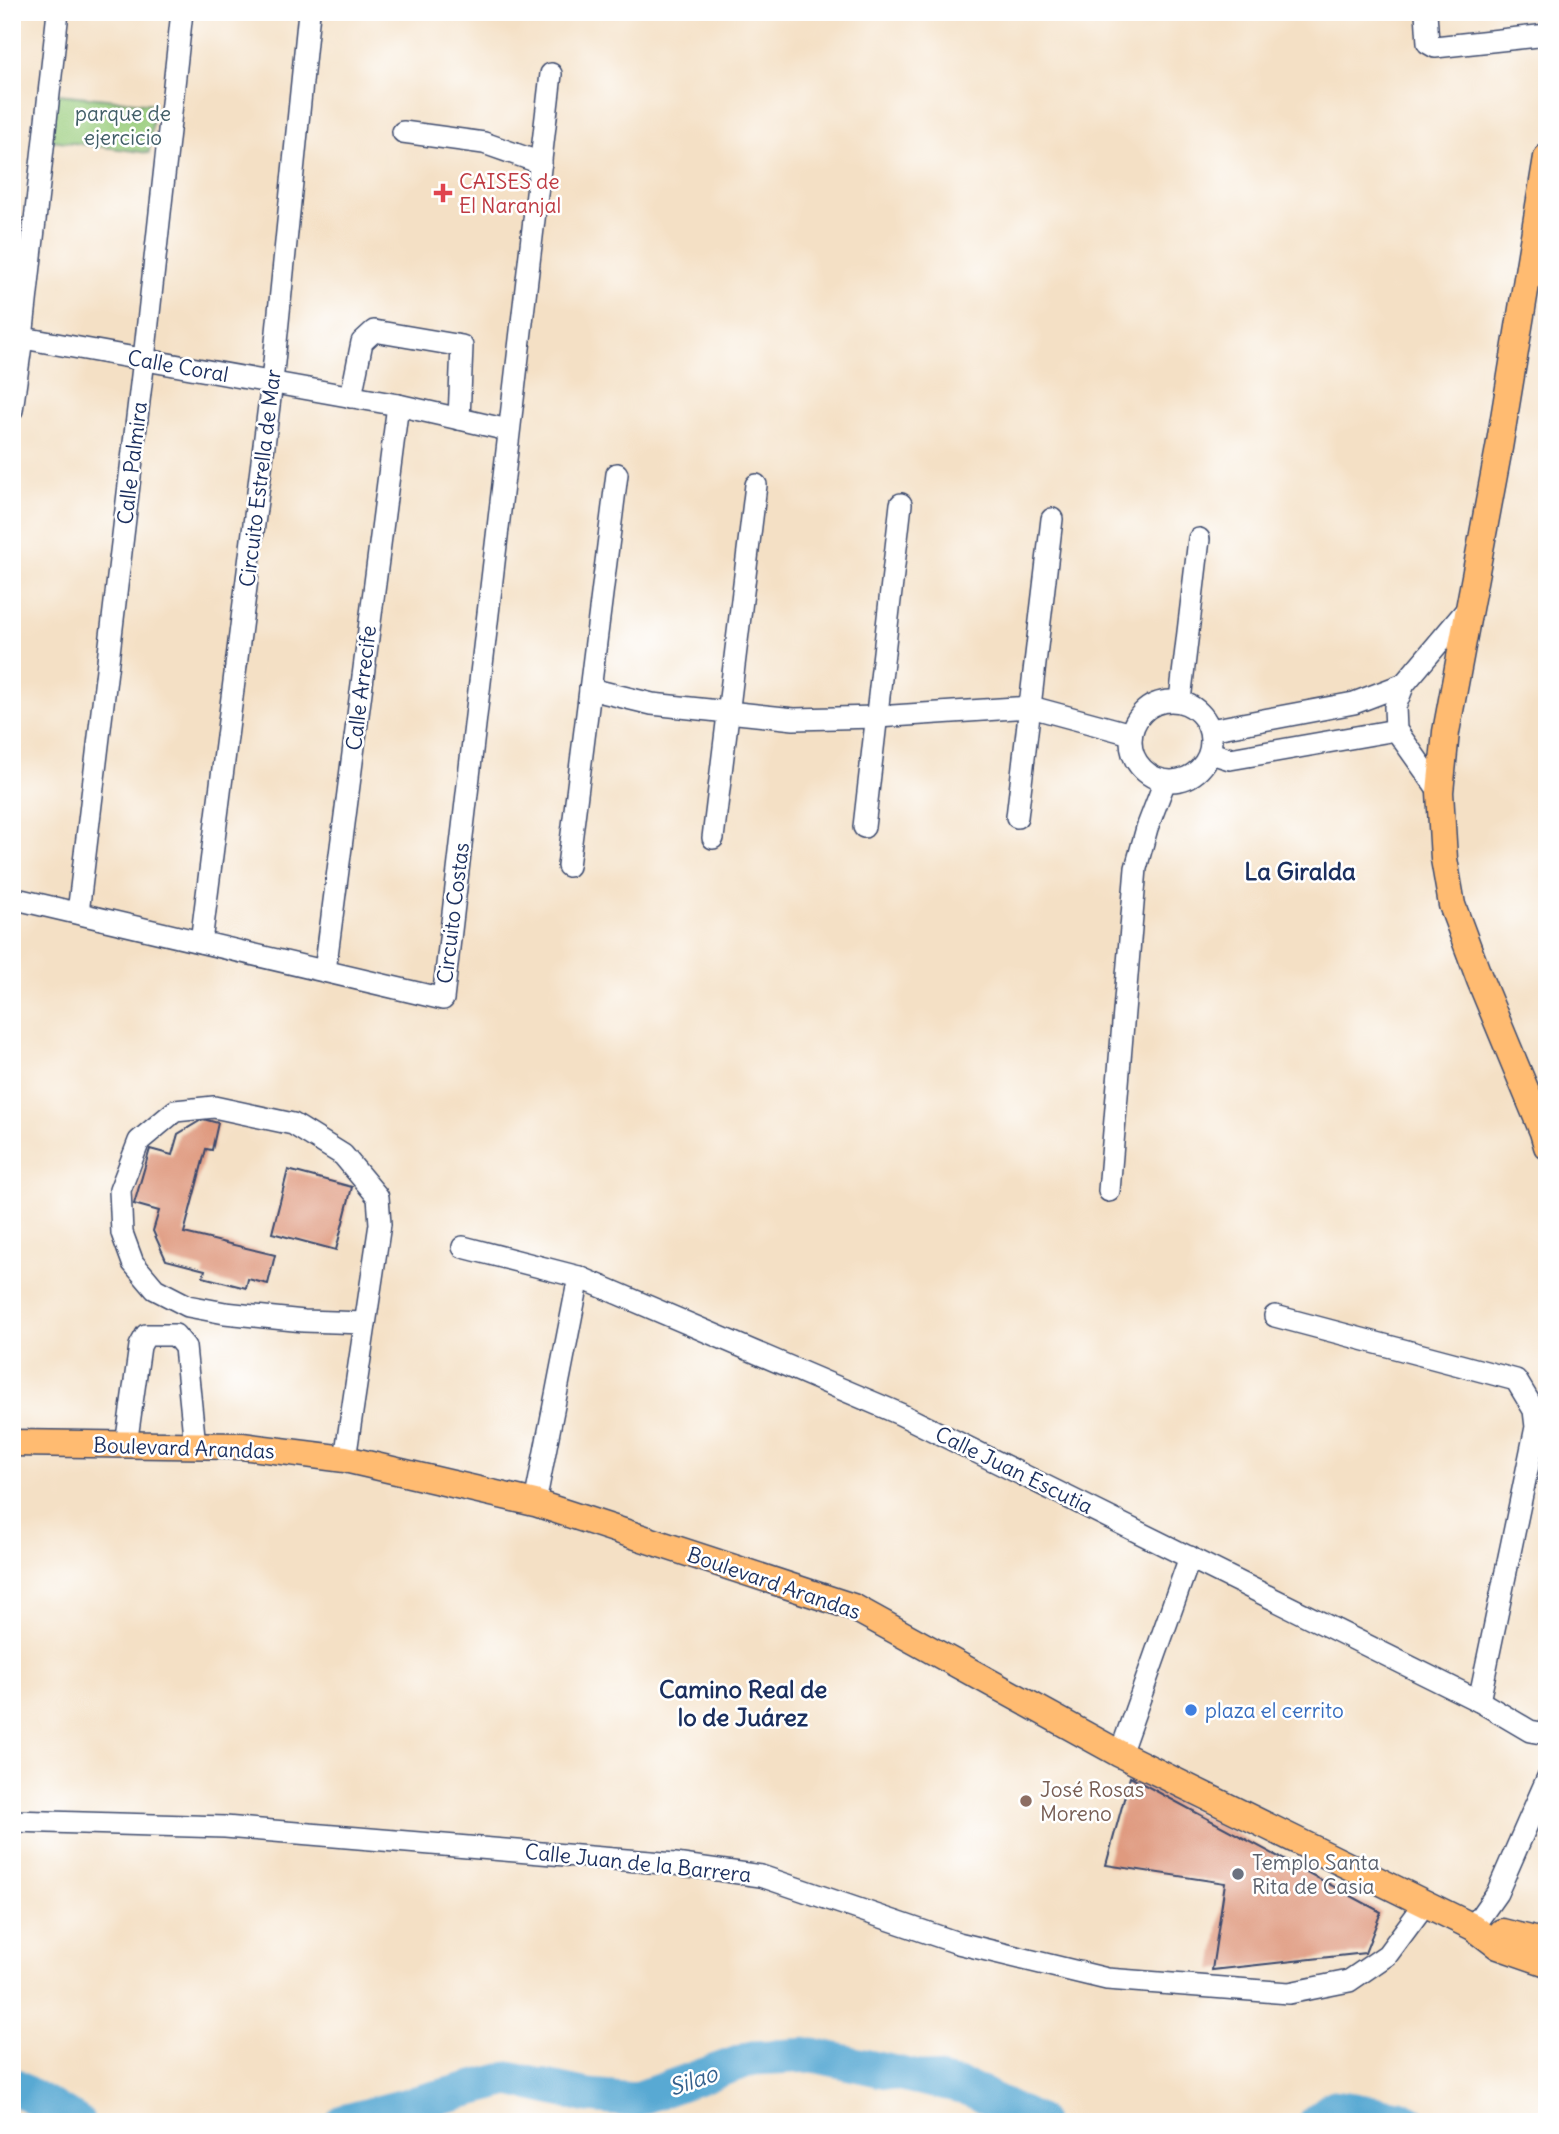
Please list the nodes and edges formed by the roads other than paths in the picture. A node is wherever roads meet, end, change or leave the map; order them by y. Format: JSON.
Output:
{"nodes":[{"id":1,"x":58,"y":12,"type":"edge"},
{"id":2,"x":181,"y":12,"type":"edge"},
{"id":3,"x":309,"y":12,"type":"edge"},
{"id":4,"x":1426,"y":12,"type":"edge"},
{"id":5,"x":1547,"y":35,"type":"edge"},
{"id":6,"x":551,"y":74,"type":"dead end"},
{"id":7,"x":403,"y":132,"type":"dead end"},
{"id":8,"x":1547,"y":157,"type":"edge"},
{"id":9,"x":541,"y":163,"type":"junction"},
{"id":10,"x":17,"y":337,"type":"edge"},
{"id":11,"x":144,"y":359,"type":"junction"},
{"id":12,"x":272,"y":383,"type":"junction"},
{"id":13,"x":351,"y":397,"type":"junction"},
{"id":14,"x":398,"y":405,"type":"junction"},
{"id":15,"x":12,"y":410,"type":"edge"},
{"id":16,"x":459,"y":419,"type":"junction"},
{"id":17,"x":508,"y":430,"type":"junction"},
{"id":18,"x":617,"y":474,"type":"dead end"},
{"id":19,"x":756,"y":485,"type":"dead end"},
{"id":20,"x":901,"y":504,"type":"dead end"},
{"id":21,"x":1052,"y":519,"type":"dead end"},
{"id":22,"x":1199,"y":539,"type":"dead end"},
{"id":23,"x":1471,"y":605,"type":"junction"},
{"id":24,"x":1404,"y":684,"type":"junction"},
{"id":25,"x":590,"y":689,"type":"junction"},
{"id":26,"x":1180,"y":700,"type":"junction"},
{"id":27,"x":1031,"y":707,"type":"junction"},
{"id":28,"x":729,"y":713,"type":"junction"},
{"id":29,"x":877,"y":717,"type":"junction"},
{"id":30,"x":1210,"y":730,"type":"junction"},
{"id":31,"x":1396,"y":730,"type":"junction"},
{"id":32,"x":1130,"y":734,"type":"junction"},
{"id":33,"x":1211,"y":753,"type":"junction"},
{"id":34,"x":1165,"y":781,"type":"junction"},
{"id":35,"x":1440,"y":792,"type":"junction"},
{"id":36,"x":1017,"y":817,"type":"dead end"},
{"id":37,"x":864,"y":827,"type":"dead end"},
{"id":38,"x":713,"y":838,"type":"dead end"},
{"id":39,"x":568,"y":866,"type":"dead end"},
{"id":40,"x":12,"y":898,"type":"edge"},
{"id":41,"x":78,"y":913,"type":"junction"},
{"id":42,"x":201,"y":942,"type":"junction"},
{"id":43,"x":325,"y":971,"type":"junction"},
{"id":44,"x":1547,"y":1146,"type":"edge"},
{"id":45,"x":1109,"y":1191,"type":"dead end"},
{"id":46,"x":463,"y":1247,"type":"dead end"},
{"id":47,"x":579,"y":1277,"type":"junction"},
{"id":48,"x":1275,"y":1316,"type":"dead end"},
{"id":49,"x":365,"y":1322,"type":"junction"},
{"id":50,"x":12,"y":1443,"type":"edge"},
{"id":51,"x":126,"y":1445,"type":"junction"},
{"id":52,"x":195,"y":1446,"type":"junction"},
{"id":53,"x":345,"y":1459,"type":"junction"},
{"id":54,"x":535,"y":1503,"type":"junction"},
{"id":55,"x":1189,"y":1557,"type":"junction"},
{"id":56,"x":1479,"y":1701,"type":"junction"},
{"id":57,"x":1547,"y":1734,"type":"edge"},
{"id":58,"x":1120,"y":1754,"type":"junction"},
{"id":59,"x":1547,"y":1779,"type":"edge"},
{"id":60,"x":12,"y":1821,"type":"edge"},
{"id":61,"x":1424,"y":1905,"type":"junction"},
{"id":62,"x":1473,"y":1927,"type":"junction"},
{"id":63,"x":1547,"y":1943,"type":"edge"},
{"id":64,"x":1547,"y":1964,"type":"edge"}],
"edges":[{"from":1,"to":10,"type":"street"},
{"from":2,"to":11,"type":"street","name":"Calle Palmira"},
{"from":3,"to":12,"type":"street","name":"Circuito Estrella de Mar"},
{"from":4,"to":5,"type":"street"},
{"from":6,"to":9,"type":"street"},
{"from":7,"to":9,"type":"street"},
{"from":8,"to":23,"type":"main road"},
{"from":9,"to":17,"type":"street"},
{"from":10,"to":11,"type":"street","name":"Calle Coral"},
{"from":10,"to":15,"type":"street"},
{"from":11,"to":12,"type":"street","name":"Calle Coral"},
{"from":11,"to":41,"type":"street","name":"Calle Palmira"},
{"from":12,"to":13,"type":"street","name":"Calle Coral"},
{"from":12,"to":42,"type":"street","name":"Circuito Estrella de Mar"},
{"from":13,"to":14,"type":"street","name":"Calle Coral"},
{"from":13,"to":16,"type":"street"},
{"from":14,"to":16,"type":"street","name":"Calle Coral"},
{"from":14,"to":43,"type":"street","name":"Calle Arrecife"},
{"from":16,"to":17,"type":"street","name":"Calle Coral"},
{"from":17,"to":43,"type":"street","name":"Circuito Costas"},
{"from":18,"to":25,"type":"street"},
{"from":19,"to":28,"type":"street"},
{"from":20,"to":29,"type":"street"},
{"from":21,"to":27,"type":"street"},
{"from":22,"to":26,"type":"street"},
{"from":23,"to":24,"type":"street"},
{"from":23,"to":35,"type":"main road"},
{"from":24,"to":30,"type":"street"},
{"from":24,"to":31,"type":"street"},
{"from":25,"to":28,"type":"street"},
{"from":25,"to":39,"type":"street"},
{"from":26,"to":30,"type":"street"},
{"from":26,"to":32,"type":"street"},
{"from":27,"to":29,"type":"street"},
{"from":27,"to":32,"type":"street"},
{"from":27,"to":36,"type":"street"},
{"from":28,"to":29,"type":"street"},
{"from":28,"to":38,"type":"street"},
{"from":29,"to":37,"type":"street"},
{"from":30,"to":33,"type":"street"},
{"from":31,"to":33,"type":"street"},
{"from":31,"to":35,"type":"street"},
{"from":32,"to":34,"type":"street"},
{"from":33,"to":34,"type":"street"},
{"from":34,"to":45,"type":"street"},
{"from":35,"to":44,"type":"main road"},
{"from":40,"to":41,"type":"street","name":"Circuito Costas"},
{"from":41,"to":42,"type":"street","name":"Circuito Costas"},
{"from":42,"to":43,"type":"street","name":"Circuito Costas"},
{"from":46,"to":47,"type":"street","name":"Calle Juan Escutia"},
{"from":47,"to":54,"type":"street"},
{"from":47,"to":55,"type":"street","name":"Calle Juan Escutia"},
{"from":48,"to":56,"type":"street"},
{"from":49,"to":49,"type":"street"},
{"from":49,"to":53,"type":"street"},
{"from":50,"to":51,"type":"main road","name":"Boulevard Arandas"},
{"from":51,"to":52,"type":"main road","name":"Boulevard Arandas"},
{"from":51,"to":52,"type":"street"},
{"from":52,"to":53,"type":"main road","name":"Boulevard Arandas"},
{"from":53,"to":54,"type":"main road","name":"Boulevard Arandas"},
{"from":54,"to":58,"type":"main road","name":"Boulevard Arandas"},
{"from":55,"to":56,"type":"street","name":"Calle Juan Escutia"},
{"from":55,"to":58,"type":"street"},
{"from":56,"to":57,"type":"street","name":"Calle Juan Escutia"},
{"from":58,"to":61,"type":"main road","name":"Boulevard Arandas"},
{"from":59,"to":62,"type":"street"},
{"from":60,"to":61,"type":"street","name":"Calle Juan de la Barrera"},
{"from":61,"to":62,"type":"main road","name":"Boulevard Arandas"},
{"from":62,"to":63,"type":"main road","name":"Boulevard Arandas"},
{"from":62,"to":64,"type":"main road","name":"Boulevard Arandas"}]}
